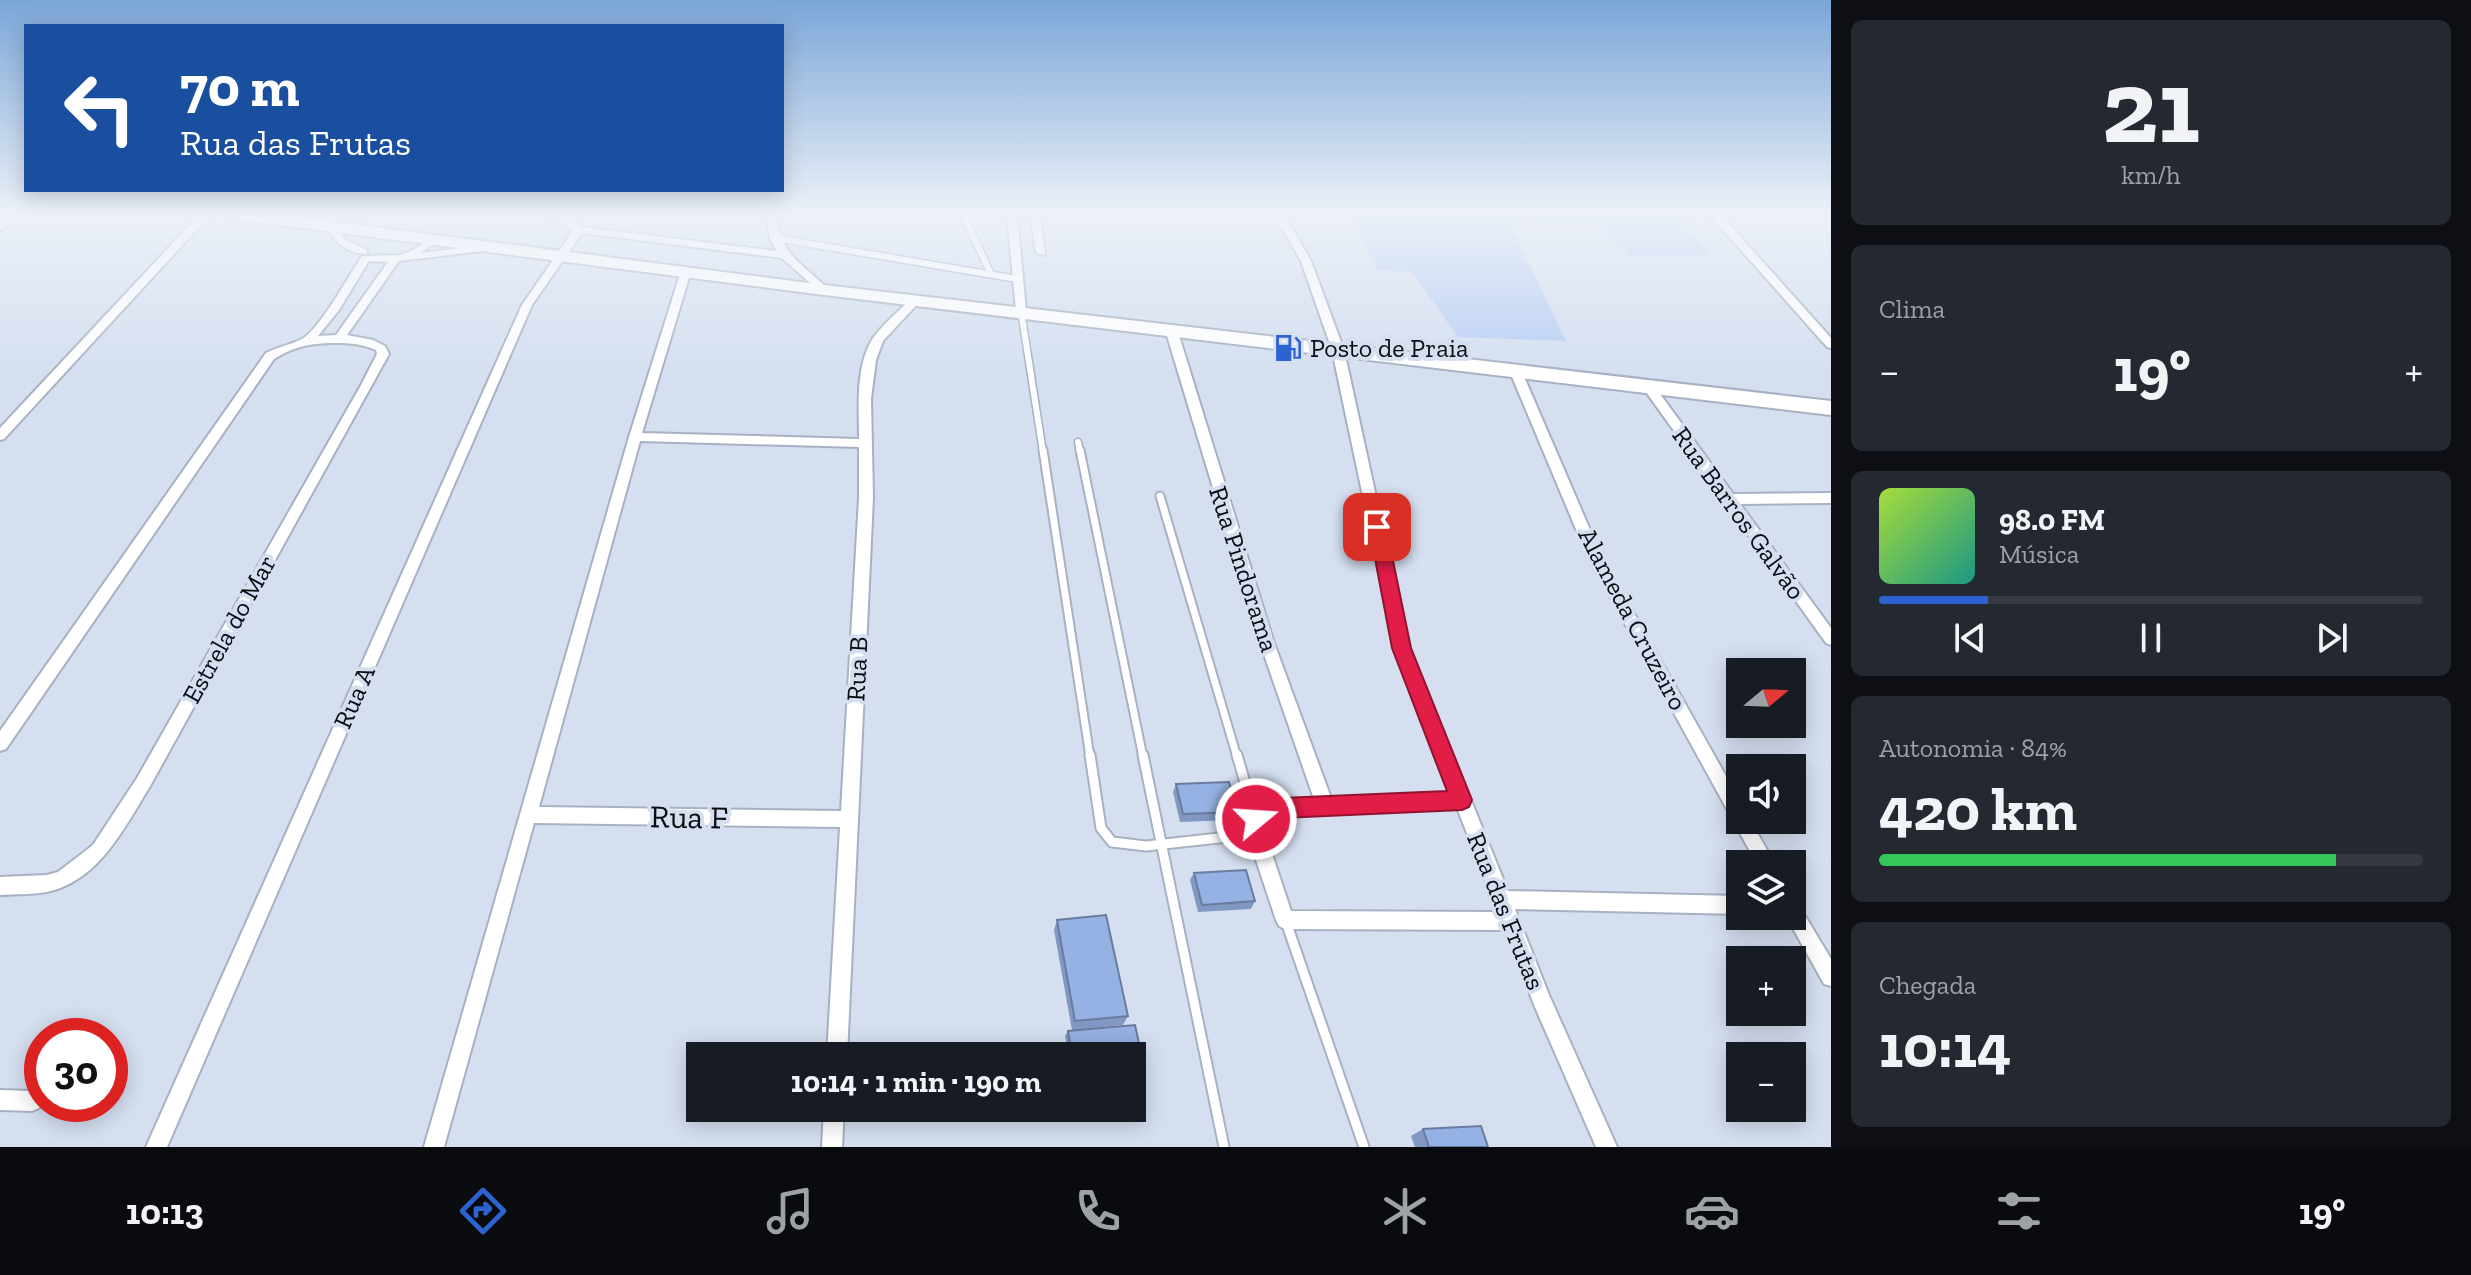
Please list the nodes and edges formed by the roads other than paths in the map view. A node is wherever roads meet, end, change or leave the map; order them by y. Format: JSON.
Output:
{"nodes":[{"id":1,"x":156,"y":268,"type":"edge"},
{"id":2,"x":357,"y":268,"type":"edge"},
{"id":3,"x":393,"y":268,"type":"edge"},
{"id":4,"x":555,"y":268,"type":"edge"},
{"id":5,"x":660,"y":268,"type":"edge"},
{"id":6,"x":798,"y":268,"type":"edge"},
{"id":7,"x":962,"y":268,"type":"edge"},
{"id":8,"x":988,"y":268,"type":"edge"},
{"id":9,"x":1016,"y":268,"type":"edge"},
{"id":10,"x":1308,"y":268,"type":"edge"},
{"id":11,"x":1762,"y":268,"type":"edge"},
{"id":12,"x":686,"y":271,"type":"junction"},
{"id":13,"x":990,"y":272,"type":"junction"},
{"id":14,"x":1017,"y":279,"type":"junction"},
{"id":15,"x":824,"y":290,"type":"junction"},
{"id":16,"x":917,"y":299,"type":"junction"},
{"id":17,"x":1021,"y":311,"type":"junction"},
{"id":18,"x":1171,"y":329,"type":"junction"},
{"id":19,"x":309,"y":339,"type":"junction"},
{"id":20,"x":338,"y":340,"type":"junction"},
{"id":21,"x":1831,"y":345,"type":"edge"},
{"id":22,"x":1338,"y":350,"type":"junction"},
{"id":23,"x":1516,"y":372,"type":"junction"},
{"id":24,"x":1648,"y":386,"type":"junction"},
{"id":25,"x":1831,"y":408,"type":"edge"},
{"id":26,"x":0,"y":436,"type":"edge"},
{"id":27,"x":635,"y":437,"type":"junction"},
{"id":28,"x":1078,"y":442,"type":"dead end"},
{"id":29,"x":865,"y":443,"type":"junction"},
{"id":30,"x":1160,"y":496,"type":"dead end"},
{"id":31,"x":1831,"y":498,"type":"edge"},
{"id":32,"x":1729,"y":499,"type":"junction"},
{"id":33,"x":1831,"y":639,"type":"edge"},
{"id":34,"x":0,"y":744,"type":"edge"},
{"id":35,"x":1726,"y":792,"type":"edge"},
{"id":36,"x":1462,"y":800,"type":"junction"},
{"id":37,"x":1325,"y":806,"type":"junction"},
{"id":38,"x":529,"y":815,"type":"junction"},
{"id":39,"x":848,"y":819,"type":"junction"},
{"id":40,"x":1256,"y":826,"type":"junction"},
{"id":41,"x":1160,"y":844,"type":"junction"},
{"id":42,"x":0,"y":886,"type":"edge"},
{"id":43,"x":1501,"y":900,"type":"junction"},
{"id":44,"x":1726,"y":905,"type":"edge"},
{"id":45,"x":1285,"y":920,"type":"junction"},
{"id":46,"x":1509,"y":921,"type":"junction"},
{"id":47,"x":1804,"y":930,"type":"edge"},
{"id":48,"x":1831,"y":977,"type":"edge"},
{"id":49,"x":838,"y":1042,"type":"edge"},
{"id":50,"x":0,"y":1100,"type":"edge"},
{"id":51,"x":24,"y":1101,"type":"edge"},
{"id":52,"x":833,"y":1122,"type":"edge"},
{"id":53,"x":156,"y":1147,"type":"edge"},
{"id":54,"x":434,"y":1147,"type":"edge"},
{"id":55,"x":832,"y":1147,"type":"edge"},
{"id":56,"x":1224,"y":1147,"type":"edge"},
{"id":57,"x":1364,"y":1147,"type":"edge"},
{"id":58,"x":1607,"y":1147,"type":"edge"}],
"edges":[{"from":1,"to":26,"type":"street"},
{"from":2,"to":19,"type":"street","name":"Estrela do Mar"},
{"from":3,"to":20,"type":"street"},
{"from":4,"to":53,"type":"street","name":"Rua A"},
{"from":5,"to":12,"type":"main road"},
{"from":6,"to":15,"type":"street"},
{"from":7,"to":13,"type":"lane"},
{"from":8,"to":13,"type":"lane"},
{"from":9,"to":14,"type":"street"},
{"from":10,"to":22,"type":"street","name":"Rua das Frutas"},
{"from":11,"to":21,"type":"street"},
{"from":12,"to":15,"type":"main road"},
{"from":12,"to":27,"type":"street"},
{"from":13,"to":14,"type":"lane"},
{"from":14,"to":17,"type":"street"},
{"from":15,"to":16,"type":"main road"},
{"from":16,"to":17,"type":"main road"},
{"from":16,"to":29,"type":"street","name":"Rua B"},
{"from":17,"to":18,"type":"main road"},
{"from":17,"to":41,"type":"lane"},
{"from":18,"to":22,"type":"main road"},
{"from":18,"to":37,"type":"street","name":"Rua Pindorama"},
{"from":19,"to":20,"type":"street","name":"Estrela do Mar"},
{"from":19,"to":34,"type":"street","name":"Estrela do Mar"},
{"from":20,"to":42,"type":"street","name":"Estrela do Mar"},
{"from":22,"to":23,"type":"main road"},
{"from":22,"to":36,"type":"street","name":"Rua das Frutas"},
{"from":23,"to":24,"type":"main road"},
{"from":23,"to":35,"type":"street","name":"Alameda Cruzeiro"},
{"from":24,"to":25,"type":"main road"},
{"from":24,"to":32,"type":"street","name":"Rua Barros Galvão"},
{"from":27,"to":29,"type":"street"},
{"from":27,"to":38,"type":"street"},
{"from":28,"to":41,"type":"lane"},
{"from":29,"to":39,"type":"street","name":"Rua B"},
{"from":30,"to":40,"type":"lane"},
{"from":31,"to":32,"type":"street"},
{"from":32,"to":33,"type":"street","name":"Rua Barros Galvão"},
{"from":36,"to":37,"type":"street"},
{"from":36,"to":43,"type":"street","name":"Rua das Frutas"},
{"from":37,"to":40,"type":"street"},
{"from":38,"to":39,"type":"street","name":"Rua F"},
{"from":38,"to":54,"type":"street"},
{"from":39,"to":49,"type":"street","name":"Rua B"},
{"from":40,"to":41,"type":"lane"},
{"from":40,"to":45,"type":"street"},
{"from":41,"to":56,"type":"lane"},
{"from":43,"to":44,"type":"street"},
{"from":43,"to":46,"type":"street","name":"Rua das Frutas"},
{"from":45,"to":46,"type":"street"},
{"from":45,"to":57,"type":"lane"},
{"from":46,"to":58,"type":"street","name":"Rua das Frutas"},
{"from":47,"to":48,"type":"street"},
{"from":50,"to":51,"type":"street"},
{"from":52,"to":55,"type":"street"}]}
